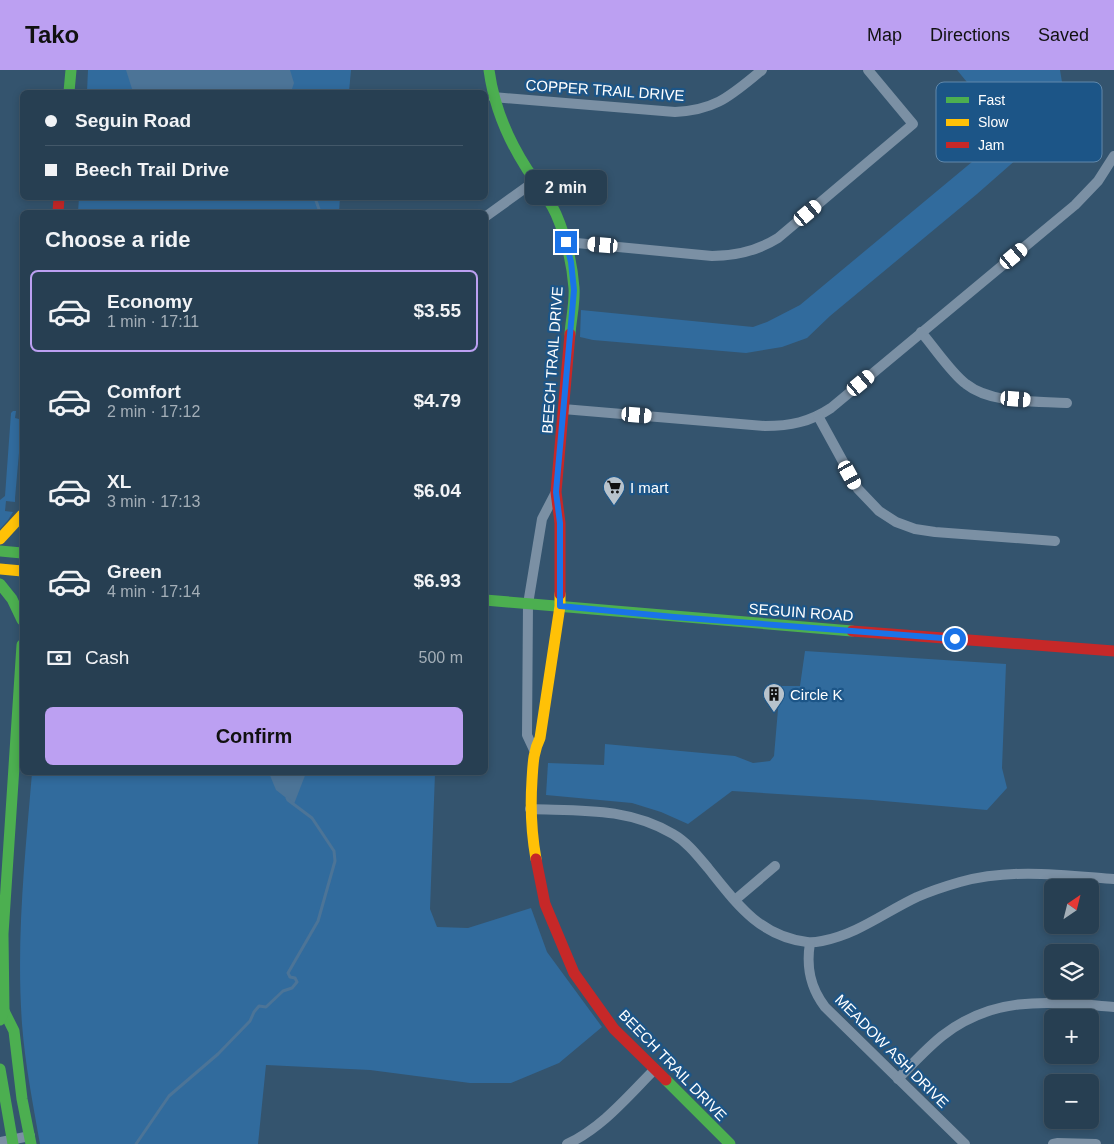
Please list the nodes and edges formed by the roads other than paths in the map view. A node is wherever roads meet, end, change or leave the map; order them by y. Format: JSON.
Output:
{"nodes":[{"id":1,"x":71,"y":70,"type":"edge"},
{"id":2,"x":489,"y":70,"type":"edge"},
{"id":3,"x":762,"y":70,"type":"edge"},
{"id":4,"x":868,"y":70,"type":"edge"},
{"id":5,"x":69,"y":90,"type":"edge"},
{"id":6,"x":493,"y":97,"type":"junction"},
{"id":7,"x":1114,"y":156,"type":"edge"},
{"id":8,"x":535,"y":181,"type":"junction"},
{"id":9,"x":488,"y":215,"type":"edge"},
{"id":10,"x":566,"y":242,"type":"junction"},
{"id":11,"x":921,"y":332,"type":"junction"},
{"id":12,"x":1067,"y":404,"type":"dead end"},
{"id":13,"x":564,"y":409,"type":"junction"},
{"id":14,"x":818,"y":416,"type":"junction"},
{"id":15,"x":556,"y":492,"type":"junction"},
{"id":16,"x":20,"y":517,"type":"edge"},
{"id":17,"x":0,"y":539,"type":"edge"},
{"id":18,"x":1055,"y":541,"type":"dead end"},
{"id":19,"x":0,"y":551,"type":"edge"},
{"id":20,"x":20,"y":553,"type":"edge"},
{"id":21,"x":0,"y":569,"type":"edge"},
{"id":22,"x":20,"y":571,"type":"edge"},
{"id":23,"x":0,"y":584,"type":"edge"},
{"id":24,"x":488,"y":600,"type":"edge"},
{"id":25,"x":528,"y":604,"type":"junction"},
{"id":26,"x":560,"y":606,"type":"junction"},
{"id":27,"x":20,"y":616,"type":"edge"},
{"id":28,"x":1114,"y":651,"type":"edge"},
{"id":29,"x":20,"y":674,"type":"edge"},
{"id":30,"x":534,"y":750,"type":"junction"},
{"id":31,"x":530,"y":809,"type":"junction"},
{"id":32,"x":775,"y":866,"type":"dead end"},
{"id":33,"x":1114,"y":879,"type":"edge"},
{"id":34,"x":735,"y":900,"type":"junction"},
{"id":35,"x":810,"y":943,"type":"junction"},
{"id":36,"x":1114,"y":1007,"type":"edge"},
{"id":37,"x":2,"y":1015,"type":"edge"},
{"id":38,"x":0,"y":1069,"type":"edge"},
{"id":39,"x":655,"y":1069,"type":"junction"},
{"id":40,"x":898,"y":1079,"type":"junction"},
{"id":41,"x":30,"y":1140,"type":"edge"},
{"id":42,"x":0,"y":1142,"type":"edge"},
{"id":43,"x":13,"y":1142,"type":"edge"},
{"id":44,"x":567,"y":1144,"type":"edge"},
{"id":45,"x":730,"y":1144,"type":"edge"},
{"id":46,"x":965,"y":1144,"type":"edge"},
{"id":47,"x":1053,"y":1144,"type":"edge"},
{"id":48,"x":1096,"y":1144,"type":"edge"}],
"edges":[{"from":1,"to":5,"type":"street"},
{"from":2,"to":6,"type":"street","name":"BEECH TRAIL DRIVE"},
{"from":3,"to":6,"type":"street","name":"COPPER TRAIL DRIVE"},
{"from":4,"to":10,"type":"street"},
{"from":6,"to":8,"type":"street","name":"BEECH TRAIL DRIVE"},
{"from":7,"to":11,"type":"street"},
{"from":8,"to":9,"type":"street"},
{"from":8,"to":10,"type":"street","name":"BEECH TRAIL DRIVE"},
{"from":10,"to":13,"type":"street","name":"BEECH TRAIL DRIVE"},
{"from":11,"to":12,"type":"street"},
{"from":11,"to":14,"type":"street"},
{"from":13,"to":14,"type":"street"},
{"from":13,"to":15,"type":"street","name":"BEECH TRAIL DRIVE"},
{"from":14,"to":18,"type":"street"},
{"from":15,"to":25,"type":"street","name":"BEECH TRAIL DRIVE"},
{"from":15,"to":26,"type":"street","name":"BEECH TRAIL DRIVE"},
{"from":16,"to":17,"type":"street"},
{"from":19,"to":20,"type":"street"},
{"from":21,"to":22,"type":"street"},
{"from":23,"to":27,"type":"street"},
{"from":24,"to":25,"type":"street","name":"SEGUIN ROAD"},
{"from":25,"to":26,"type":"street","name":"SEGUIN ROAD"},
{"from":25,"to":30,"type":"street","name":"BEECH TRAIL DRIVE"},
{"from":26,"to":28,"type":"street","name":"SEGUIN ROAD"},
{"from":26,"to":30,"type":"street","name":"BEECH TRAIL DRIVE"},
{"from":29,"to":37,"type":"street"},
{"from":30,"to":31,"type":"street","name":"BEECH TRAIL DRIVE"},
{"from":31,"to":34,"type":"street"},
{"from":31,"to":39,"type":"street","name":"BEECH TRAIL DRIVE"},
{"from":32,"to":34,"type":"street"},
{"from":33,"to":35,"type":"street"},
{"from":34,"to":35,"type":"street"},
{"from":35,"to":40,"type":"street","name":"MEADOW ASH DRIVE"},
{"from":36,"to":40,"type":"street"},
{"from":37,"to":41,"type":"street"},
{"from":38,"to":43,"type":"street"},
{"from":39,"to":44,"type":"street"},
{"from":39,"to":45,"type":"street","name":"BEECH TRAIL DRIVE"},
{"from":40,"to":46,"type":"street","name":"MEADOW ASH DRIVE"},
{"from":41,"to":43,"type":"street"},
{"from":42,"to":43,"type":"street"},
{"from":47,"to":48,"type":"street"}]}
